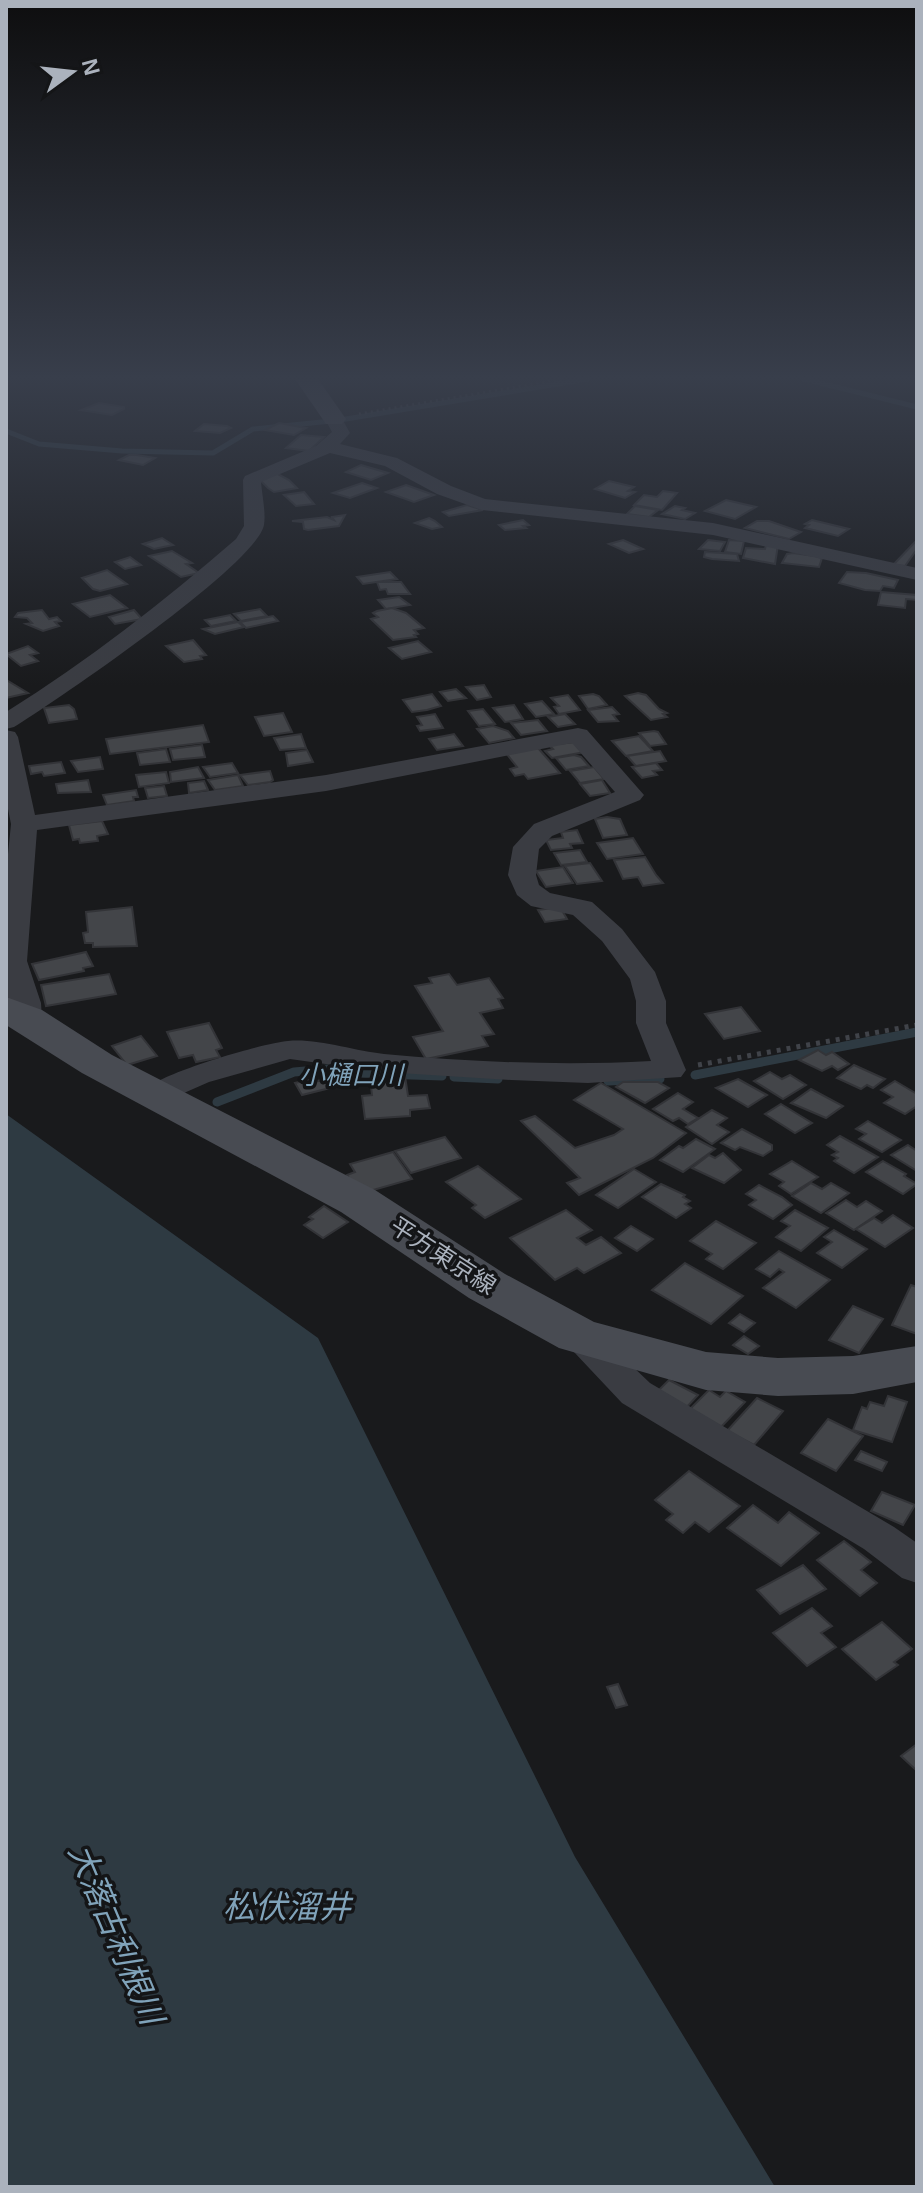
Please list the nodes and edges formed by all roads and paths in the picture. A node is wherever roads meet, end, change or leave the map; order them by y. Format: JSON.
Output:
{"nodes":[{"id":1,"x":252,"y":481,"type":"edge"},
{"id":2,"x":428,"y":481,"type":"edge"},
{"id":3,"x":917,"y":574,"type":"edge"},
{"id":4,"x":6,"y":722,"type":"edge"},
{"id":5,"x":6,"y":737,"type":"edge"},
{"id":6,"x":24,"y":824,"type":"junction"},
{"id":7,"x":17,"y":1014,"type":"edge"},
{"id":8,"x":917,"y":1025,"type":"edge"},
{"id":9,"x":670,"y":1070,"type":"junction"},
{"id":10,"x":157,"y":1093,"type":"junction"},
{"id":11,"x":577,"y":1335,"type":"junction"},
{"id":12,"x":917,"y":1364,"type":"edge"},
{"id":13,"x":917,"y":1566,"type":"edge"}],
"edges":[{"from":1,"to":4,"type":"street"},
{"from":2,"to":3,"type":"street"},
{"from":5,"to":6,"type":"street"},
{"from":6,"to":7,"type":"street"},
{"from":6,"to":9,"type":"street"},
{"from":7,"to":10,"type":"main road","name":"平方東京線"},
{"from":8,"to":9,"type":"path"},
{"from":9,"to":10,"type":"street"},
{"from":10,"to":11,"type":"main road","name":"平方東京線"},
{"from":11,"to":12,"type":"main road","name":"平方東京線"},
{"from":11,"to":13,"type":"street"}]}
